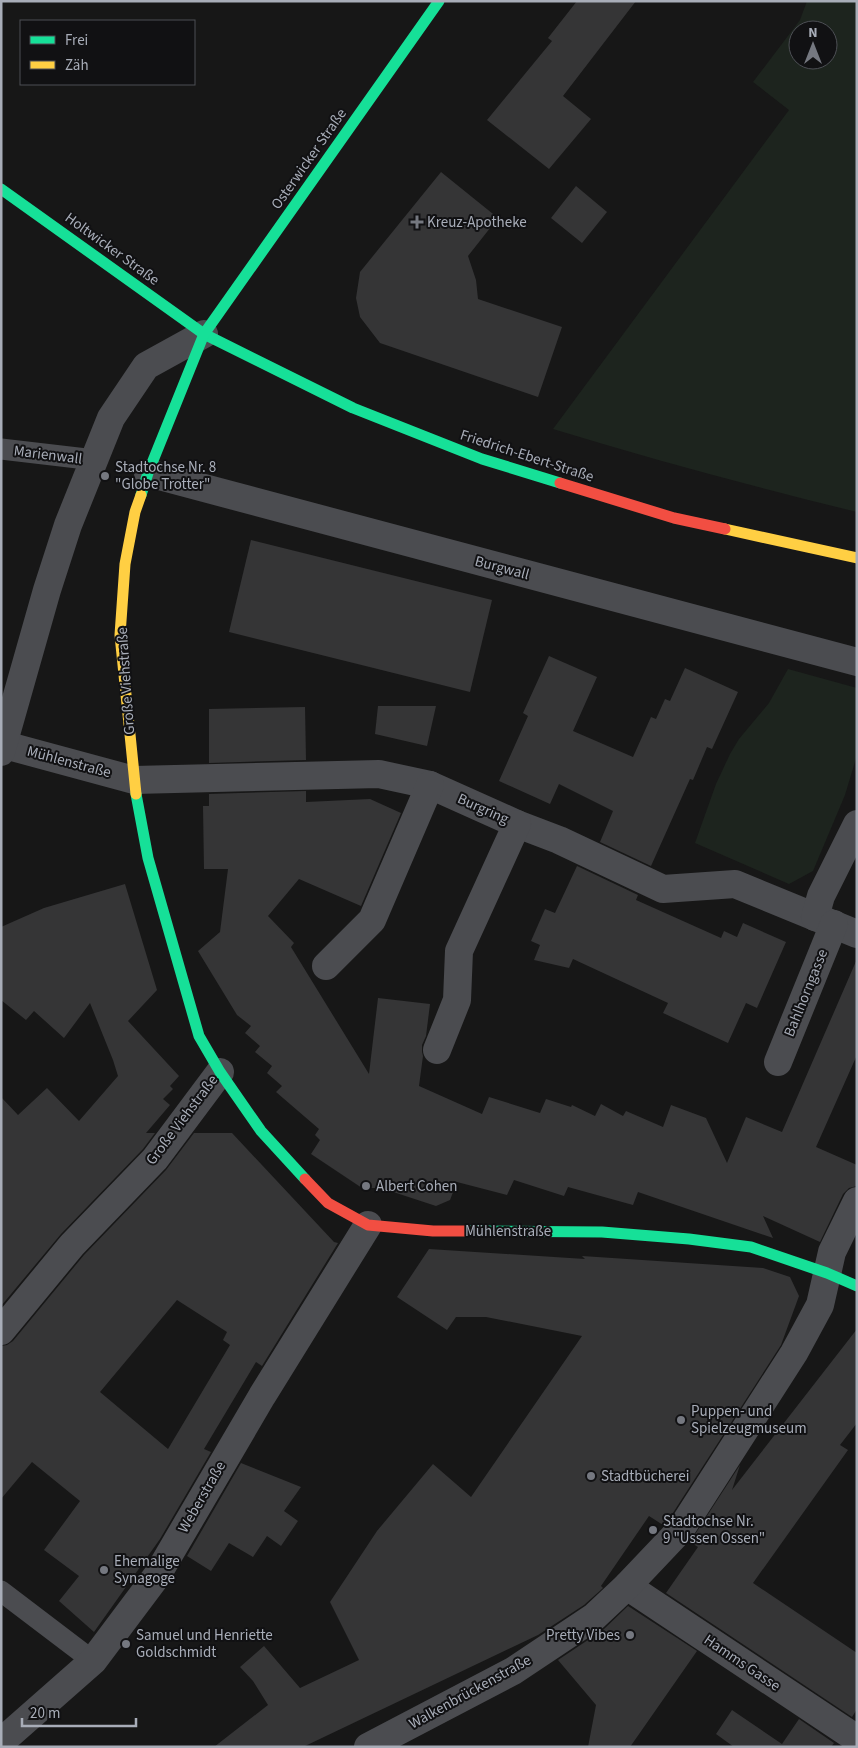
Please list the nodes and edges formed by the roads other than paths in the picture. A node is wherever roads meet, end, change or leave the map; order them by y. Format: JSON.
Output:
{"nodes":[{"id":1,"x":439,"y":1,"type":"edge"},
{"id":2,"x":1,"y":189,"type":"edge"},
{"id":3,"x":204,"y":334,"type":"junction"},
{"id":4,"x":1,"y":449,"type":"edge"},
{"id":5,"x":95,"y":460,"type":"junction"},
{"id":6,"x":148,"y":473,"type":"junction"},
{"id":7,"x":857,"y":558,"type":"edge"},
{"id":8,"x":857,"y":662,"type":"edge"},
{"id":9,"x":2,"y":747,"type":"edge"},
{"id":10,"x":134,"y":780,"type":"junction"},
{"id":11,"x":430,"y":785,"type":"junction"},
{"id":12,"x":517,"y":824,"type":"junction"},
{"id":13,"x":857,"y":824,"type":"edge"},
{"id":14,"x":835,"y":925,"type":"edge"},
{"id":15,"x":326,"y":966,"type":"dead end"},
{"id":16,"x":437,"y":1050,"type":"dead end"},
{"id":17,"x":778,"y":1062,"type":"dead end"},
{"id":18,"x":220,"y":1072,"type":"junction"},
{"id":19,"x":857,"y":1201,"type":"edge"},
{"id":20,"x":368,"y":1225,"type":"junction"},
{"id":21,"x":827,"y":1272,"type":"junction"},
{"id":22,"x":857,"y":1286,"type":"edge"},
{"id":23,"x":1,"y":1331,"type":"edge"},
{"id":24,"x":627,"y":1586,"type":"junction"},
{"id":25,"x":1,"y":1591,"type":"edge"},
{"id":26,"x":93,"y":1661,"type":"junction"},
{"id":27,"x":857,"y":1739,"type":"edge"},
{"id":28,"x":1,"y":1742,"type":"edge"},
{"id":29,"x":368,"y":1747,"type":"edge"}],
"edges":[{"from":1,"to":3,"type":"street","name":"Osterwicker Straße"},
{"from":2,"to":3,"type":"street","name":"Holtwicker Straße"},
{"from":3,"to":5,"type":"street"},
{"from":3,"to":6,"type":"street","name":"Große Viehstraße"},
{"from":3,"to":7,"type":"street","name":"Friedrich-Ebert-Straße"},
{"from":4,"to":5,"type":"lane","name":"Marienwall"},
{"from":5,"to":9,"type":"street"},
{"from":6,"to":8,"type":"street","name":"Burgwall"},
{"from":6,"to":10,"type":"street","name":"Große Viehstraße"},
{"from":9,"to":10,"type":"street","name":"Mühlenstraße"},
{"from":10,"to":11,"type":"street","name":"Burgring"},
{"from":10,"to":18,"type":"street","name":"Große Viehstraße"},
{"from":11,"to":12,"type":"street","name":"Burgring"},
{"from":11,"to":15,"type":"street"},
{"from":12,"to":14,"type":"street","name":"Burgring"},
{"from":12,"to":16,"type":"street"},
{"from":13,"to":14,"type":"street"},
{"from":14,"to":17,"type":"street","name":"Bahlhorngasse"},
{"from":18,"to":20,"type":"street","name":"Mühlenstraße"},
{"from":18,"to":23,"type":"street","name":"Große Viehstraße"},
{"from":19,"to":21,"type":"street","name":"Walkenbrückenstraße"},
{"from":20,"to":21,"type":"street","name":"Mühlenstraße"},
{"from":20,"to":26,"type":"street","name":"Weberstraße"},
{"from":21,"to":22,"type":"street","name":"Mühlenstraße"},
{"from":21,"to":24,"type":"street","name":"Walkenbrückenstraße"},
{"from":24,"to":27,"type":"street","name":"Hamms Gasse"},
{"from":24,"to":29,"type":"street","name":"Walkenbrückenstraße"},
{"from":25,"to":26,"type":"lane"},
{"from":26,"to":28,"type":"street","name":"Weberstraße"}]}
